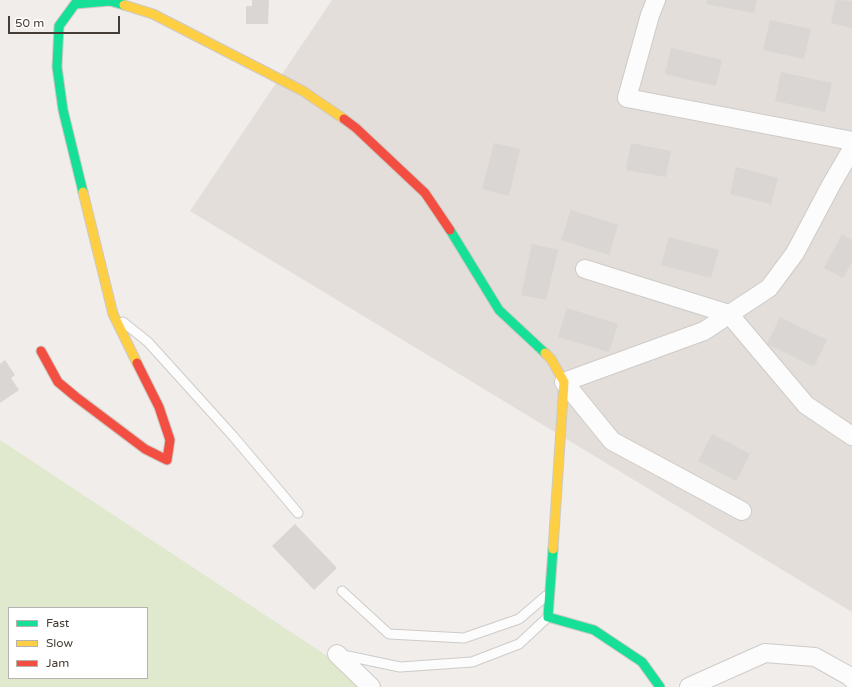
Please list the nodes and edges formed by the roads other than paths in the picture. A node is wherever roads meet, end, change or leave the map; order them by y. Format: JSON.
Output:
{"nodes":[{"id":1,"x":656,"y":0,"type":"edge"},
{"id":2,"x":852,"y":141,"type":"edge"},
{"id":3,"x":852,"y":149,"type":"edge"},
{"id":4,"x":585,"y":269,"type":"dead end"},
{"id":5,"x":113,"y":314,"type":"junction"},
{"id":6,"x":729,"y":314,"type":"junction"},
{"id":7,"x":41,"y":351,"type":"dead end"},
{"id":8,"x":564,"y":382,"type":"junction"},
{"id":9,"x":852,"y":436,"type":"edge"},
{"id":10,"x":742,"y":510,"type":"dead end"},
{"id":11,"x":298,"y":514,"type":"dead end"},
{"id":12,"x":342,"y":591,"type":"dead end"},
{"id":13,"x":550,"y":592,"type":"junction"},
{"id":14,"x":548,"y":617,"type":"junction"},
{"id":15,"x":337,"y":654,"type":"joint"},
{"id":16,"x":852,"y":679,"type":"edge"},
{"id":17,"x":371,"y":687,"type":"edge"},
{"id":18,"x":660,"y":687,"type":"edge"},
{"id":19,"x":689,"y":687,"type":"edge"}],
"edges":[{"from":1,"to":2,"type":"street"},
{"from":3,"to":6,"type":"street"},
{"from":4,"to":6,"type":"street"},
{"from":5,"to":7,"type":"street"},
{"from":5,"to":8,"type":"street"},
{"from":5,"to":11,"type":"lane"},
{"from":6,"to":8,"type":"street"},
{"from":6,"to":9,"type":"street"},
{"from":8,"to":10,"type":"street"},
{"from":8,"to":13,"type":"street"},
{"from":12,"to":13,"type":"lane"},
{"from":13,"to":14,"type":"street"},
{"from":14,"to":15,"type":"lane"},
{"from":14,"to":18,"type":"street"},
{"from":15,"to":17,"type":"street"},
{"from":16,"to":19,"type":"street"}]}
